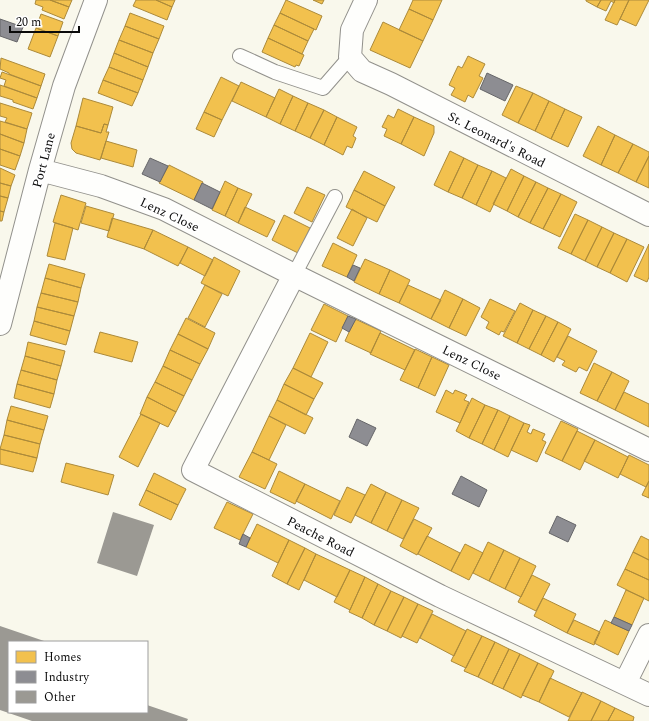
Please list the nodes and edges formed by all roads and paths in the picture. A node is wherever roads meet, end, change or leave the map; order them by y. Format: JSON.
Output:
{"nodes":[{"id":1,"x":96,"y":0,"type":"edge"},
{"id":2,"x":366,"y":0,"type":"edge"},
{"id":3,"x":240,"y":56,"type":"dead end"},
{"id":4,"x":350,"y":57,"type":"junction"},
{"id":5,"x":40,"y":170,"type":"junction"},
{"id":6,"x":335,"y":197,"type":"dead end"},
{"id":7,"x":649,"y":215,"type":"edge"},
{"id":8,"x":294,"y":275,"type":"junction"},
{"id":9,"x":4,"y":289,"type":"edge"},
{"id":10,"x":0,"y":324,"type":"edge"},
{"id":11,"x":649,"y":450,"type":"edge"},
{"id":12,"x":649,"y":635,"type":"edge"},
{"id":13,"x":624,"y":683,"type":"junction"},
{"id":14,"x":649,"y":695,"type":"edge"}],
"edges":[{"from":1,"to":5,"type":"street","name":"Port Lane"},
{"from":2,"to":4,"type":"street"},
{"from":3,"to":4,"type":"lane"},
{"from":4,"to":7,"type":"street","name":"St. Leonard's Road"},
{"from":5,"to":8,"type":"street","name":"Lenz Close"},
{"from":5,"to":9,"type":"street","name":"Port Lane"},
{"from":6,"to":8,"type":"lane"},
{"from":8,"to":11,"type":"street","name":"Lenz Close"},
{"from":8,"to":13,"type":"street","name":"Peache Road"},
{"from":9,"to":10,"type":"street","name":"Port Lane"},
{"from":12,"to":13,"type":"street"},
{"from":13,"to":14,"type":"street","name":"Peache Road"}]}
